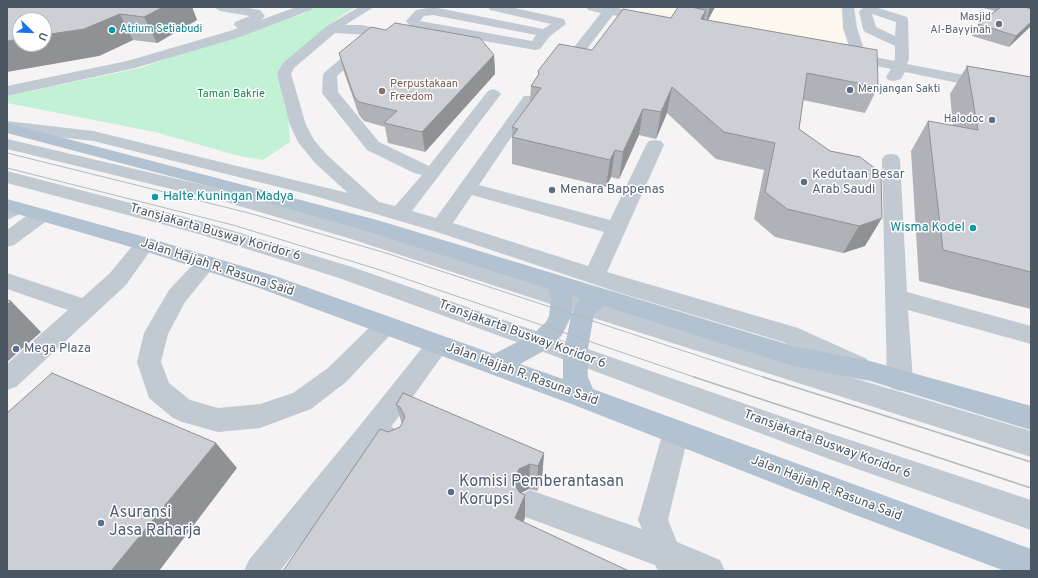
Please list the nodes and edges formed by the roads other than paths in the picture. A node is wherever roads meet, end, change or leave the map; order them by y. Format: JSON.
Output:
{"nodes":[{"id":1,"x":220,"y":7,"type":"edge"},
{"id":2,"x":279,"y":7,"type":"edge"},
{"id":3,"x":368,"y":7,"type":"edge"},
{"id":4,"x":494,"y":7,"type":"edge"},
{"id":5,"x":592,"y":7,"type":"edge"},
{"id":6,"x":848,"y":7,"type":"edge"},
{"id":7,"x":308,"y":10,"type":"edge"},
{"id":8,"x":610,"y":10,"type":"junction"},
{"id":9,"x":663,"y":21,"type":"edge"},
{"id":10,"x":335,"y":22,"type":"junction"},
{"id":11,"x":399,"y":29,"type":"junction"},
{"id":12,"x":545,"y":33,"type":"junction"},
{"id":13,"x":901,"y":44,"type":"dead end"},
{"id":14,"x":535,"y":46,"type":"junction"},
{"id":15,"x":523,"y":58,"type":"dead end"},
{"id":16,"x":572,"y":59,"type":"edge"},
{"id":17,"x":860,"y":59,"type":"junction"},
{"id":18,"x":900,"y":67,"type":"junction"},
{"id":19,"x":929,"y":72,"type":"junction"},
{"id":20,"x":18,"y":75,"type":"dead end"},
{"id":21,"x":7,"y":91,"type":"edge"},
{"id":22,"x":1031,"y":93,"type":"edge"},
{"id":23,"x":493,"y":94,"type":"dead end"},
{"id":24,"x":529,"y":99,"type":"dead end"},
{"id":25,"x":1031,"y":106,"type":"edge"},
{"id":26,"x":7,"y":127,"type":"edge"},
{"id":27,"x":7,"y":144,"type":"edge"},
{"id":28,"x":655,"y":144,"type":"dead end"},
{"id":29,"x":891,"y":159,"type":"dead end"},
{"id":30,"x":434,"y":172,"type":"junction"},
{"id":31,"x":7,"y":177,"type":"edge"},
{"id":32,"x":467,"y":188,"type":"junction"},
{"id":33,"x":10,"y":209,"type":"edge"},
{"id":34,"x":376,"y":209,"type":"junction"},
{"id":35,"x":41,"y":215,"type":"junction"},
{"id":36,"x":399,"y":215,"type":"junction"},
{"id":37,"x":441,"y":226,"type":"junction"},
{"id":38,"x":616,"y":228,"type":"junction"},
{"id":39,"x":7,"y":240,"type":"edge"},
{"id":40,"x":145,"y":244,"type":"junction"},
{"id":41,"x":206,"y":263,"type":"junction"},
{"id":42,"x":7,"y":281,"type":"edge"},
{"id":43,"x":561,"y":292,"type":"junction"},
{"id":44,"x":594,"y":293,"type":"junction"},
{"id":45,"x":897,"y":298,"type":"junction"},
{"id":46,"x":87,"y":308,"type":"junction"},
{"id":47,"x":386,"y":326,"type":"junction"},
{"id":48,"x":1031,"y":335,"type":"edge"},
{"id":49,"x":541,"y":341,"type":"junction"},
{"id":50,"x":438,"y":344,"type":"junction"},
{"id":51,"x":575,"y":354,"type":"junction"},
{"id":52,"x":496,"y":365,"type":"junction"},
{"id":53,"x":7,"y":380,"type":"edge"},
{"id":54,"x":900,"y":380,"type":"junction"},
{"id":55,"x":583,"y":397,"type":"junction"},
{"id":56,"x":1031,"y":418,"type":"edge"},
{"id":57,"x":372,"y":432,"type":"junction"},
{"id":58,"x":676,"y":432,"type":"junction"},
{"id":59,"x":397,"y":444,"type":"edge"},
{"id":60,"x":1031,"y":444,"type":"edge"},
{"id":61,"x":530,"y":505,"type":"dead end"},
{"id":62,"x":1031,"y":515,"type":"edge"},
{"id":63,"x":670,"y":562,"type":"edge"},
{"id":64,"x":1031,"y":565,"type":"edge"},
{"id":65,"x":260,"y":571,"type":"edge"},
{"id":66,"x":709,"y":571,"type":"edge"}],
"edges":[{"from":1,"to":20,"type":"street"},
{"from":2,"to":7,"type":"street"},
{"from":3,"to":10,"type":"street"},
{"from":4,"to":12,"type":"street"},
{"from":5,"to":8,"type":"street"},
{"from":6,"to":17,"type":"street"},
{"from":7,"to":21,"type":"street"},
{"from":8,"to":9,"type":"street"},
{"from":8,"to":16,"type":"street"},
{"from":10,"to":11,"type":"street"},
{"from":10,"to":34,"type":"street"},
{"from":11,"to":12,"type":"street"},
{"from":11,"to":14,"type":"street"},
{"from":11,"to":30,"type":"street"},
{"from":12,"to":14,"type":"street"},
{"from":13,"to":18,"type":"street"},
{"from":14,"to":15,"type":"street"},
{"from":17,"to":18,"type":"street"},
{"from":17,"to":18,"type":"street"},
{"from":18,"to":19,"type":"street"},
{"from":19,"to":22,"type":"street"},
{"from":19,"to":25,"type":"street"},
{"from":23,"to":30,"type":"street"},
{"from":24,"to":32,"type":"street"},
{"from":26,"to":34,"type":"street"},
{"from":26,"to":43,"type":"main road"},
{"from":27,"to":43,"type":"street"},
{"from":28,"to":38,"type":"street"},
{"from":29,"to":45,"type":"street"},
{"from":30,"to":36,"type":"street"},
{"from":31,"to":49,"type":"street","name":"Transjakarta Busway Koridor 6"},
{"from":32,"to":37,"type":"street"},
{"from":32,"to":38,"type":"street"},
{"from":33,"to":35,"type":"main road","name":"Jalan Hajjah R. Rasuna Said"},
{"from":34,"to":36,"type":"street"},
{"from":35,"to":39,"type":"street"},
{"from":35,"to":40,"type":"main road","name":"Jalan Hajjah R. Rasuna Said"},
{"from":36,"to":37,"type":"street"},
{"from":37,"to":44,"type":"street"},
{"from":38,"to":44,"type":"street"},
{"from":40,"to":41,"type":"main road","name":"Jalan Hajjah R. Rasuna Said"},
{"from":40,"to":46,"type":"street"},
{"from":41,"to":47,"type":"main road","name":"Jalan Hajjah R. Rasuna Said"},
{"from":41,"to":47,"type":"street"},
{"from":42,"to":46,"type":"street"},
{"from":43,"to":44,"type":"main road"},
{"from":43,"to":49,"type":"main road"},
{"from":44,"to":51,"type":"main road"},
{"from":44,"to":54,"type":"main road"},
{"from":44,"to":60,"type":"street"},
{"from":45,"to":48,"type":"street"},
{"from":45,"to":54,"type":"street"},
{"from":46,"to":53,"type":"street"},
{"from":47,"to":50,"type":"main road","name":"Jalan Hajjah R. Rasuna Said"},
{"from":49,"to":51,"type":"street","name":"Transjakarta Busway Koridor 6"},
{"from":49,"to":52,"type":"main road"},
{"from":50,"to":52,"type":"main road","name":"Jalan Hajjah R. Rasuna Said"},
{"from":50,"to":57,"type":"street"},
{"from":51,"to":55,"type":"main road"},
{"from":51,"to":62,"type":"street","name":"Transjakarta Busway Koridor 6"},
{"from":52,"to":55,"type":"main road","name":"Jalan Hajjah R. Rasuna Said"},
{"from":54,"to":56,"type":"main road"},
{"from":55,"to":58,"type":"main road","name":"Jalan Hajjah R. Rasuna Said"},
{"from":57,"to":59,"type":"street"},
{"from":57,"to":65,"type":"street"},
{"from":58,"to":63,"type":"street"},
{"from":58,"to":64,"type":"main road","name":"Jalan Hajjah R. Rasuna Said"},
{"from":61,"to":63,"type":"street"},
{"from":63,"to":66,"type":"street"}]}
